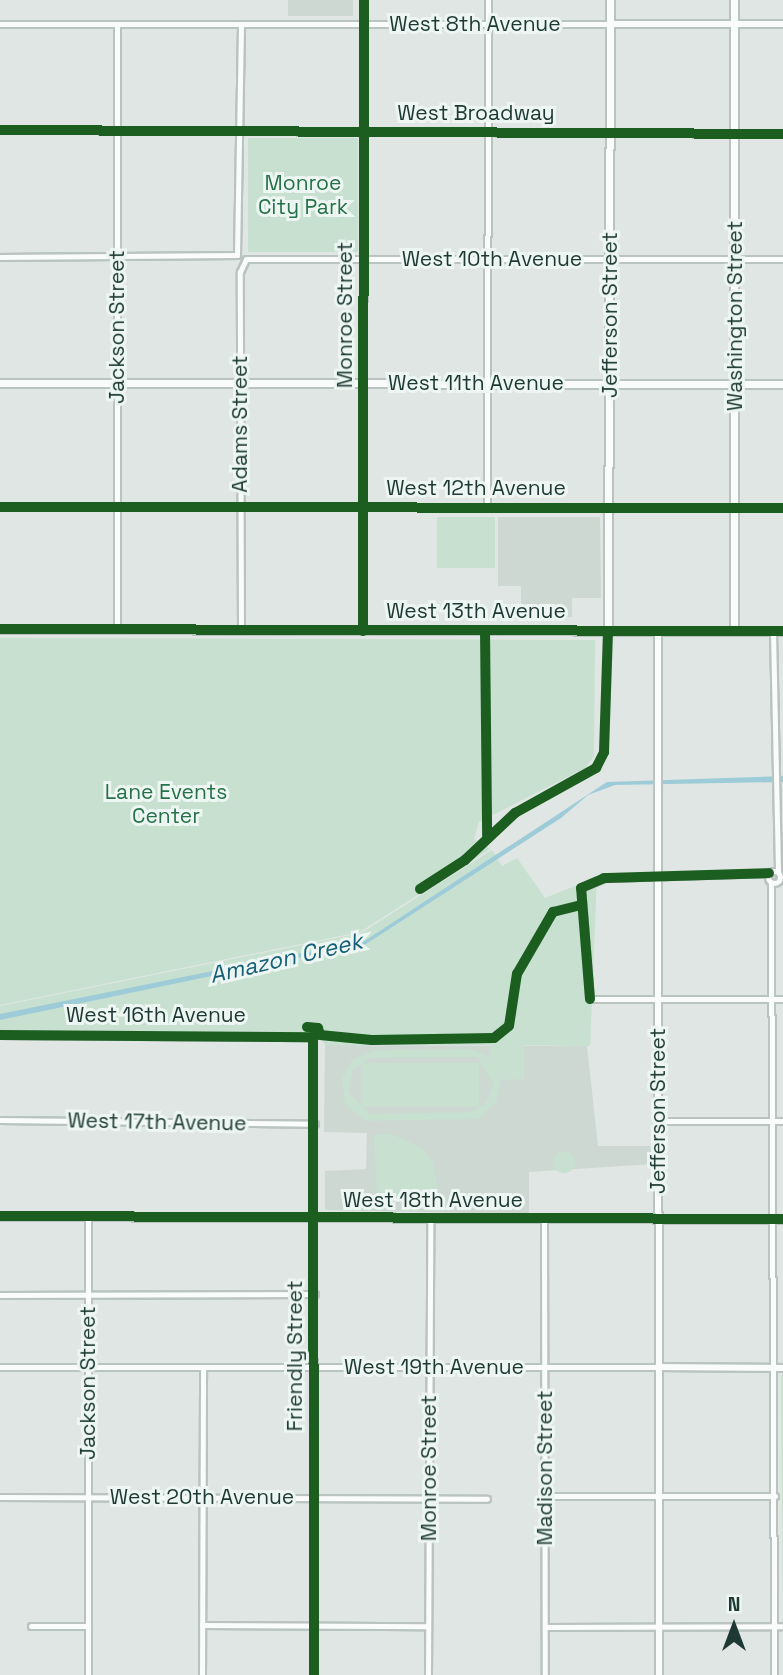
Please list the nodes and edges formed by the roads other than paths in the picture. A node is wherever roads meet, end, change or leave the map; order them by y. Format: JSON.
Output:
{"nodes":[{"id":1,"x":363,"y":0,"type":"edge"},
{"id":2,"x":488,"y":0,"type":"edge"},
{"id":3,"x":610,"y":0,"type":"edge"},
{"id":4,"x":734,"y":0,"type":"edge"},
{"id":5,"x":0,"y":24,"type":"edge"},
{"id":6,"x":364,"y":24,"type":"junction"},
{"id":7,"x":488,"y":24,"type":"junction"},
{"id":8,"x":610,"y":24,"type":"junction"},
{"id":9,"x":734,"y":24,"type":"junction"},
{"id":10,"x":783,"y":24,"type":"edge"},
{"id":11,"x":117,"y":25,"type":"junction"},
{"id":12,"x":241,"y":25,"type":"junction"},
{"id":13,"x":0,"y":130,"type":"edge"},
{"id":14,"x":117,"y":130,"type":"junction"},
{"id":15,"x":241,"y":131,"type":"junction"},
{"id":16,"x":365,"y":132,"type":"junction"},
{"id":17,"x":487,"y":132,"type":"junction"},
{"id":18,"x":610,"y":133,"type":"junction"},
{"id":19,"x":735,"y":133,"type":"junction"},
{"id":20,"x":783,"y":134,"type":"edge"},
{"id":21,"x":0,"y":257,"type":"edge"},
{"id":22,"x":118,"y":258,"type":"junction"},
{"id":23,"x":364,"y":259,"type":"junction"},
{"id":24,"x":488,"y":259,"type":"junction"},
{"id":25,"x":610,"y":259,"type":"junction"},
{"id":26,"x":736,"y":259,"type":"junction"},
{"id":27,"x":783,"y":259,"type":"edge"},
{"id":28,"x":244,"y":261,"type":"joint"},
{"id":29,"x":0,"y":383,"type":"edge"},
{"id":30,"x":117,"y":383,"type":"junction"},
{"id":31,"x":240,"y":383,"type":"junction"},
{"id":32,"x":363,"y":383,"type":"junction"},
{"id":33,"x":487,"y":383,"type":"junction"},
{"id":34,"x":610,"y":384,"type":"junction"},
{"id":35,"x":734,"y":384,"type":"junction"},
{"id":36,"x":783,"y":384,"type":"edge"},
{"id":37,"x":0,"y":507,"type":"edge"},
{"id":38,"x":117,"y":507,"type":"junction"},
{"id":39,"x":240,"y":507,"type":"junction"},
{"id":40,"x":364,"y":508,"type":"junction"},
{"id":41,"x":487,"y":508,"type":"junction"},
{"id":42,"x":609,"y":508,"type":"junction"},
{"id":43,"x":735,"y":508,"type":"junction"},
{"id":44,"x":783,"y":508,"type":"edge"},
{"id":45,"x":0,"y":629,"type":"edge"},
{"id":46,"x":117,"y":629,"type":"junction"},
{"id":47,"x":241,"y":629,"type":"junction"},
{"id":48,"x":363,"y":631,"type":"junction"},
{"id":49,"x":608,"y":631,"type":"junction"},
{"id":50,"x":658,"y":631,"type":"junction"},
{"id":51,"x":734,"y":631,"type":"junction"},
{"id":52,"x":773,"y":631,"type":"junction"},
{"id":53,"x":783,"y":631,"type":"edge"},
{"id":54,"x":775,"y":855,"type":"junction"},
{"id":55,"x":770,"y":873,"type":"junction"},
{"id":56,"x":747,"y":877,"type":"junction"},
{"id":57,"x":780,"y":877,"type":"edge"},
{"id":58,"x":658,"y":878,"type":"junction"},
{"id":59,"x":770,"y":882,"type":"junction"},
{"id":60,"x":774,"y":897,"type":"junction"},
{"id":61,"x":658,"y":999,"type":"junction"},
{"id":62,"x":775,"y":999,"type":"junction"},
{"id":63,"x":783,"y":999,"type":"edge"},
{"id":64,"x":0,"y":1035,"type":"edge"},
{"id":65,"x":313,"y":1037,"type":"joint"},
{"id":66,"x":0,"y":1120,"type":"edge"},
{"id":67,"x":659,"y":1121,"type":"junction"},
{"id":68,"x":775,"y":1121,"type":"junction"},
{"id":69,"x":783,"y":1121,"type":"edge"},
{"id":70,"x":314,"y":1124,"type":"junction"},
{"id":71,"x":0,"y":1216,"type":"edge"},
{"id":72,"x":88,"y":1217,"type":"junction"},
{"id":73,"x":430,"y":1219,"type":"junction"},
{"id":74,"x":544,"y":1219,"type":"junction"},
{"id":75,"x":659,"y":1219,"type":"junction"},
{"id":76,"x":774,"y":1219,"type":"junction"},
{"id":77,"x":783,"y":1219,"type":"edge"},
{"id":78,"x":315,"y":1220,"type":"junction"},
{"id":79,"x":0,"y":1294,"type":"edge"},
{"id":80,"x":88,"y":1294,"type":"junction"},
{"id":81,"x":315,"y":1294,"type":"junction"},
{"id":82,"x":0,"y":1367,"type":"edge"},
{"id":83,"x":88,"y":1367,"type":"junction"},
{"id":84,"x":202,"y":1367,"type":"junction"},
{"id":85,"x":315,"y":1367,"type":"junction"},
{"id":86,"x":429,"y":1367,"type":"junction"},
{"id":87,"x":545,"y":1367,"type":"junction"},
{"id":88,"x":659,"y":1367,"type":"junction"},
{"id":89,"x":779,"y":1368,"type":"edge"},
{"id":90,"x":88,"y":1496,"type":"junction"},
{"id":91,"x":429,"y":1496,"type":"junction"},
{"id":92,"x":545,"y":1496,"type":"junction"},
{"id":93,"x":659,"y":1496,"type":"junction"},
{"id":94,"x":775,"y":1496,"type":"junction"},
{"id":95,"x":0,"y":1497,"type":"edge"},
{"id":96,"x":202,"y":1497,"type":"junction"},
{"id":97,"x":314,"y":1497,"type":"junction"},
{"id":98,"x":487,"y":1499,"type":"dead end"},
{"id":99,"x":202,"y":1625,"type":"junction"},
{"id":100,"x":314,"y":1625,"type":"junction"},
{"id":101,"x":31,"y":1626,"type":"dead end"},
{"id":102,"x":88,"y":1626,"type":"junction"},
{"id":103,"x":428,"y":1626,"type":"junction"},
{"id":104,"x":775,"y":1626,"type":"junction"},
{"id":105,"x":783,"y":1626,"type":"edge"},
{"id":106,"x":545,"y":1627,"type":"junction"},
{"id":107,"x":659,"y":1627,"type":"junction"},
{"id":108,"x":88,"y":1675,"type":"edge"},
{"id":109,"x":202,"y":1675,"type":"edge"},
{"id":110,"x":314,"y":1675,"type":"edge"},
{"id":111,"x":428,"y":1675,"type":"edge"},
{"id":112,"x":545,"y":1675,"type":"edge"},
{"id":113,"x":659,"y":1675,"type":"edge"},
{"id":114,"x":774,"y":1675,"type":"edge"}],
"edges":[{"from":1,"to":6,"type":"street","name":"Monroe Street"},
{"from":2,"to":7,"type":"street"},
{"from":3,"to":8,"type":"main road","name":"Jefferson Street"},
{"from":4,"to":9,"type":"main road","name":"Washington Street"},
{"from":5,"to":11,"type":"street","name":"West 8th Avenue"},
{"from":6,"to":7,"type":"street","name":"West 8th Avenue"},
{"from":6,"to":12,"type":"street","name":"West 8th Avenue"},
{"from":6,"to":16,"type":"street","name":"Monroe Street"},
{"from":7,"to":8,"type":"street","name":"West 8th Avenue"},
{"from":7,"to":17,"type":"street"},
{"from":8,"to":9,"type":"street","name":"West 8th Avenue"},
{"from":8,"to":18,"type":"main road","name":"Jefferson Street"},
{"from":9,"to":10,"type":"street","name":"West 8th Avenue"},
{"from":9,"to":19,"type":"main road","name":"Washington Street"},
{"from":11,"to":12,"type":"street","name":"West 8th Avenue"},
{"from":11,"to":14,"type":"street","name":"Jackson Street"},
{"from":12,"to":15,"type":"street"},
{"from":13,"to":14,"type":"street","name":"West Broadway"},
{"from":14,"to":15,"type":"street","name":"West Broadway"},
{"from":14,"to":22,"type":"street","name":"Jackson Street"},
{"from":15,"to":16,"type":"street","name":"West Broadway"},
{"from":15,"to":22,"type":"street"},
{"from":16,"to":17,"type":"street","name":"West Broadway"},
{"from":16,"to":23,"type":"street","name":"Monroe Street"},
{"from":17,"to":18,"type":"street","name":"West Broadway"},
{"from":17,"to":24,"type":"street"},
{"from":18,"to":19,"type":"street","name":"West Broadway"},
{"from":18,"to":25,"type":"main road","name":"Jefferson Street"},
{"from":19,"to":20,"type":"street","name":"West Broadway"},
{"from":19,"to":26,"type":"main road","name":"Washington Street"},
{"from":21,"to":22,"type":"street"},
{"from":22,"to":30,"type":"street","name":"Jackson Street"},
{"from":23,"to":24,"type":"street","name":"West 10th Avenue"},
{"from":23,"to":28,"type":"street","name":"West 10th Avenue"},
{"from":23,"to":32,"type":"street","name":"Monroe Street"},
{"from":24,"to":25,"type":"street","name":"West 10th Avenue"},
{"from":24,"to":33,"type":"street"},
{"from":25,"to":26,"type":"street","name":"West 10th Avenue"},
{"from":25,"to":34,"type":"main road","name":"Jefferson Street"},
{"from":26,"to":27,"type":"street","name":"West 10th Avenue"},
{"from":26,"to":35,"type":"main road","name":"Washington Street"},
{"from":28,"to":31,"type":"street","name":"Adams Street"},
{"from":29,"to":30,"type":"main road","name":"West 11th Avenue"},
{"from":30,"to":31,"type":"main road","name":"West 11th Avenue"},
{"from":30,"to":38,"type":"street","name":"Jackson Street"},
{"from":31,"to":32,"type":"main road","name":"West 11th Avenue"},
{"from":31,"to":39,"type":"street","name":"Adams Street"},
{"from":32,"to":33,"type":"main road","name":"West 11th Avenue"},
{"from":32,"to":40,"type":"street","name":"Monroe Street"},
{"from":33,"to":34,"type":"main road","name":"West 11th Avenue"},
{"from":33,"to":41,"type":"street"},
{"from":34,"to":35,"type":"main road","name":"West 11th Avenue"},
{"from":34,"to":42,"type":"main road","name":"Jefferson Street"},
{"from":35,"to":36,"type":"main road","name":"West 11th Avenue"},
{"from":35,"to":43,"type":"main road","name":"Washington Street"},
{"from":37,"to":38,"type":"street","name":"West 12th Avenue"},
{"from":38,"to":39,"type":"street","name":"West 12th Avenue"},
{"from":38,"to":46,"type":"street","name":"Jackson Street"},
{"from":39,"to":40,"type":"street","name":"West 12th Avenue"},
{"from":39,"to":47,"type":"street","name":"Adams Street"},
{"from":40,"to":41,"type":"street","name":"West 12th Avenue"},
{"from":40,"to":48,"type":"street","name":"Monroe Street"},
{"from":41,"to":42,"type":"street","name":"West 12th Avenue"},
{"from":42,"to":43,"type":"street","name":"West 12th Avenue"},
{"from":42,"to":49,"type":"main road","name":"Jefferson Street"},
{"from":43,"to":44,"type":"street","name":"West 12th Avenue"},
{"from":43,"to":51,"type":"main road","name":"Washington Street"},
{"from":45,"to":46,"type":"main road","name":"West 13th Avenue"},
{"from":46,"to":47,"type":"main road","name":"West 13th Avenue"},
{"from":47,"to":48,"type":"main road","name":"West 13th Avenue"},
{"from":48,"to":49,"type":"main road","name":"West 13th Avenue"},
{"from":49,"to":50,"type":"main road","name":"West 13th Avenue"},
{"from":50,"to":51,"type":"main road","name":"West 13th Avenue"},
{"from":50,"to":58,"type":"street","name":"Jefferson Street"},
{"from":51,"to":52,"type":"main road","name":"West 13th Avenue"},
{"from":52,"to":53,"type":"main road","name":"West 13th Avenue"},
{"from":52,"to":54,"type":"street"},
{"from":54,"to":55,"type":"street"},
{"from":54,"to":57,"type":"street"},
{"from":55,"to":56,"type":"street"},
{"from":55,"to":57,"type":"street"},
{"from":55,"to":59,"type":"street"},
{"from":56,"to":58,"type":"street"},
{"from":56,"to":59,"type":"street"},
{"from":57,"to":59,"type":"street"},
{"from":57,"to":60,"type":"street"},
{"from":58,"to":61,"type":"street","name":"Jefferson Street"},
{"from":58,"to":61,"type":"street"},
{"from":59,"to":60,"type":"street"},
{"from":60,"to":62,"type":"street"},
{"from":61,"to":62,"type":"street"},
{"from":61,"to":67,"type":"street","name":"Jefferson Street"},
{"from":62,"to":63,"type":"street"},
{"from":62,"to":68,"type":"street"},
{"from":64,"to":65,"type":"street","name":"West 16th Avenue"},
{"from":65,"to":70,"type":"street","name":"Friendly Street"},
{"from":66,"to":70,"type":"street","name":"West 17th Avenue"},
{"from":67,"to":68,"type":"street"},
{"from":67,"to":75,"type":"street","name":"Jefferson Street"},
{"from":68,"to":69,"type":"street"},
{"from":68,"to":76,"type":"street"},
{"from":70,"to":78,"type":"street","name":"Friendly Street"},
{"from":71,"to":72,"type":"main road","name":"West 18th Avenue"},
{"from":72,"to":78,"type":"main road","name":"West 18th Avenue"},
{"from":72,"to":80,"type":"street","name":"Jackson Street"},
{"from":73,"to":74,"type":"main road","name":"West 18th Avenue"},
{"from":73,"to":78,"type":"main road","name":"West 18th Avenue"},
{"from":73,"to":86,"type":"street","name":"Monroe Street"},
{"from":74,"to":75,"type":"main road","name":"West 18th Avenue"},
{"from":74,"to":87,"type":"street","name":"Madison Street"},
{"from":75,"to":76,"type":"main road","name":"West 18th Avenue"},
{"from":75,"to":88,"type":"street","name":"Jefferson Street"},
{"from":76,"to":77,"type":"main road","name":"West 18th Avenue"},
{"from":76,"to":89,"type":"street"},
{"from":78,"to":81,"type":"street","name":"Friendly Street"},
{"from":79,"to":80,"type":"street"},
{"from":80,"to":81,"type":"street"},
{"from":80,"to":83,"type":"street","name":"Jackson Street"},
{"from":81,"to":85,"type":"street","name":"Friendly Street"},
{"from":82,"to":83,"type":"street","name":"West 19th Avenue"},
{"from":83,"to":84,"type":"street","name":"West 19th Avenue"},
{"from":83,"to":90,"type":"street","name":"Jackson Street"},
{"from":84,"to":85,"type":"street","name":"West 19th Avenue"},
{"from":84,"to":96,"type":"street"},
{"from":85,"to":86,"type":"street","name":"West 19th Avenue"},
{"from":85,"to":97,"type":"street","name":"Friendly Street"},
{"from":86,"to":87,"type":"street","name":"West 19th Avenue"},
{"from":86,"to":91,"type":"street","name":"Monroe Street"},
{"from":87,"to":88,"type":"street","name":"West 19th Avenue"},
{"from":87,"to":92,"type":"street","name":"Madison Street"},
{"from":88,"to":89,"type":"street","name":"West 19th Avenue"},
{"from":88,"to":93,"type":"street","name":"Jefferson Street"},
{"from":89,"to":94,"type":"street"},
{"from":90,"to":95,"type":"street","name":"West 20th Avenue"},
{"from":90,"to":96,"type":"street","name":"West 20th Avenue"},
{"from":90,"to":102,"type":"street","name":"Jackson Street"},
{"from":91,"to":97,"type":"street","name":"West 20th Avenue"},
{"from":91,"to":98,"type":"street","name":"West 20th Avenue"},
{"from":91,"to":103,"type":"street","name":"Monroe Street"},
{"from":92,"to":93,"type":"street"},
{"from":92,"to":106,"type":"street","name":"Madison Street"},
{"from":93,"to":94,"type":"street"},
{"from":93,"to":107,"type":"street","name":"Jefferson Street"},
{"from":94,"to":104,"type":"street"},
{"from":96,"to":97,"type":"street","name":"West 20th Avenue"},
{"from":96,"to":99,"type":"street"},
{"from":97,"to":100,"type":"street","name":"Friendly Street"},
{"from":99,"to":100,"type":"street"},
{"from":99,"to":109,"type":"street"},
{"from":100,"to":103,"type":"street"},
{"from":100,"to":110,"type":"street","name":"Friendly Street"},
{"from":101,"to":102,"type":"street"},
{"from":102,"to":108,"type":"street","name":"Jackson Street"},
{"from":103,"to":111,"type":"street","name":"Monroe Street"},
{"from":104,"to":105,"type":"street"},
{"from":104,"to":107,"type":"street"},
{"from":104,"to":114,"type":"street"},
{"from":106,"to":107,"type":"street"},
{"from":106,"to":112,"type":"street","name":"Madison Street"},
{"from":107,"to":113,"type":"street","name":"Jefferson Street"}]}
